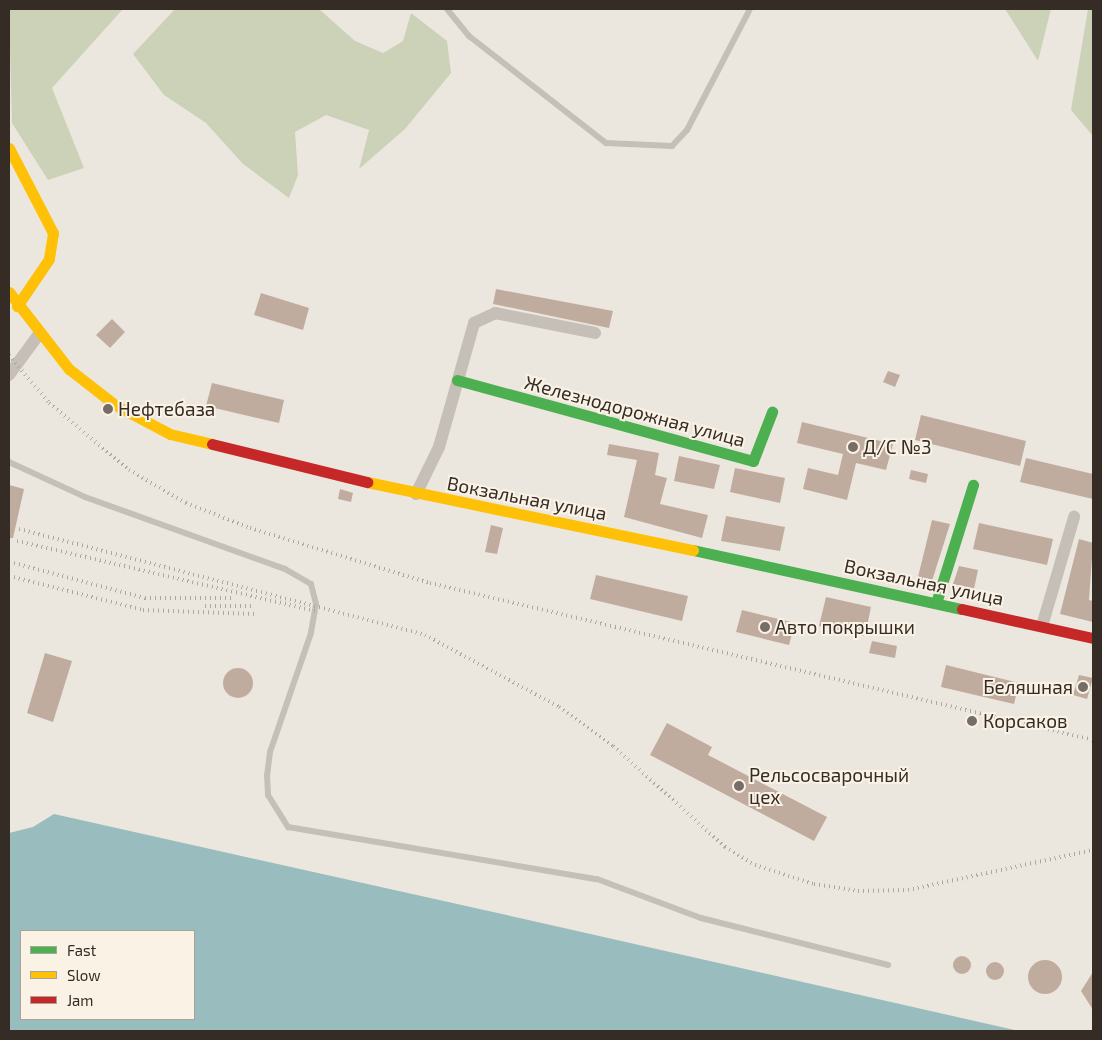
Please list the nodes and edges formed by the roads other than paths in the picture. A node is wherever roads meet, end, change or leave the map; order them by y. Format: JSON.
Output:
{"nodes":[{"id":1,"x":447,"y":9,"type":"edge"},
{"id":2,"x":750,"y":9,"type":"edge"},
{"id":3,"x":9,"y":148,"type":"edge"},
{"id":4,"x":9,"y":292,"type":"edge"},
{"id":5,"x":17,"y":306,"type":"junction"},
{"id":6,"x":39,"y":334,"type":"junction"},
{"id":7,"x":595,"y":334,"type":"dead end"},
{"id":8,"x":9,"y":375,"type":"edge"},
{"id":9,"x":457,"y":380,"type":"junction"},
{"id":10,"x":772,"y":412,"type":"dead end"},
{"id":11,"x":9,"y":462,"type":"edge"},
{"id":12,"x":973,"y":485,"type":"dead end"},
{"id":13,"x":416,"y":494,"type":"junction"},
{"id":14,"x":1074,"y":517,"type":"dead end"},
{"id":15,"x":936,"y":603,"type":"junction"},
{"id":16,"x":1042,"y":626,"type":"junction"},
{"id":17,"x":1093,"y":638,"type":"edge"},
{"id":18,"x":888,"y":965,"type":"dead end"}],
"edges":[{"from":1,"to":2,"type":"lane"},
{"from":3,"to":5,"type":"main road"},
{"from":4,"to":5,"type":"main road","name":"Вокзальная улица"},
{"from":5,"to":6,"type":"main road","name":"Вокзальная улица"},
{"from":6,"to":8,"type":"street"},
{"from":6,"to":13,"type":"main road","name":"Вокзальная улица"},
{"from":7,"to":9,"type":"street"},
{"from":9,"to":10,"type":"main road","name":"Железнодорожная улица"},
{"from":9,"to":13,"type":"street"},
{"from":11,"to":18,"type":"lane"},
{"from":12,"to":15,"type":"main road"},
{"from":13,"to":15,"type":"main road","name":"Вокзальная улица"},
{"from":14,"to":16,"type":"street"},
{"from":15,"to":16,"type":"main road","name":"Вокзальная улица"},
{"from":16,"to":17,"type":"main road","name":"Вокзальная улица"}]}
